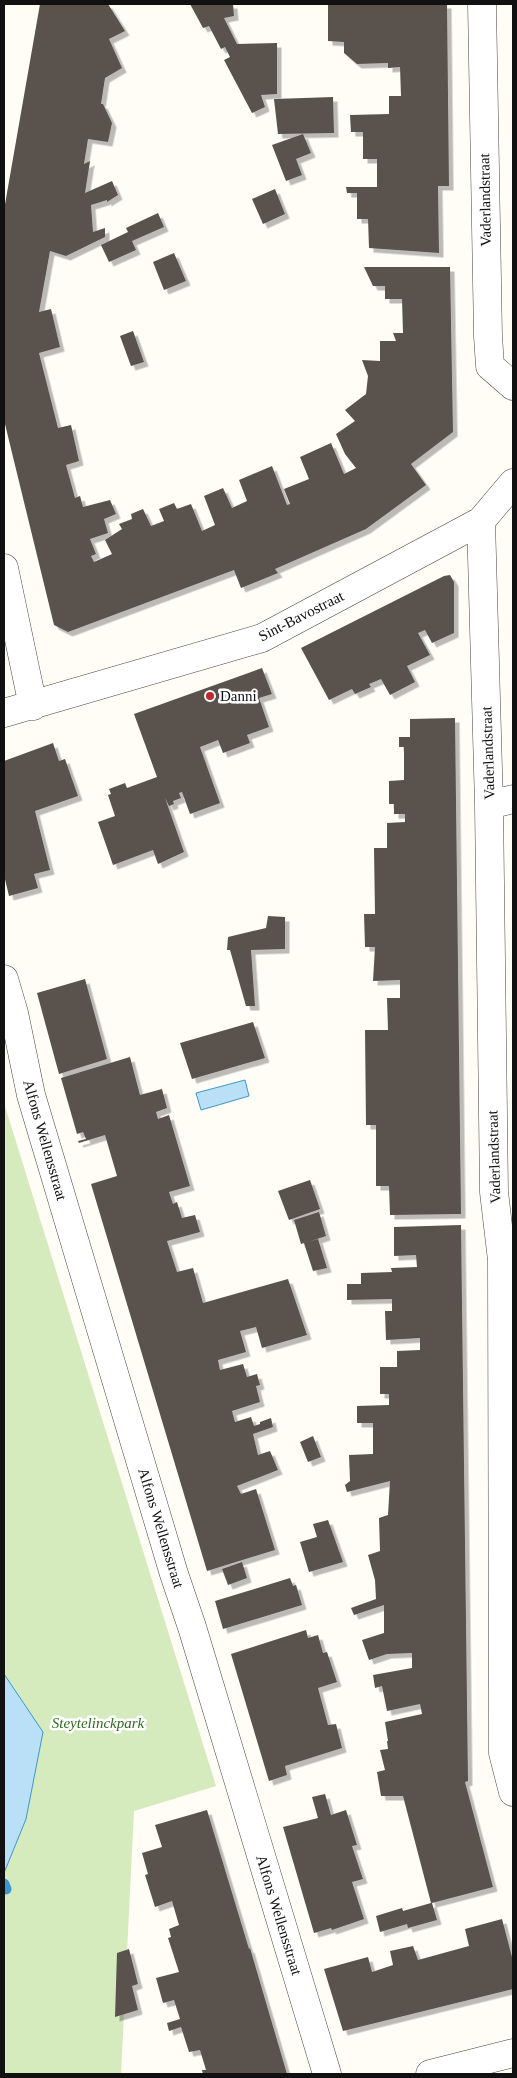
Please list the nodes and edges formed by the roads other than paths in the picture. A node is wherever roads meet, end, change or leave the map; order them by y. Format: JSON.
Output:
{"nodes":[{"id":1,"x":482,"y":4,"type":"edge"},
{"id":2,"x":513,"y":386,"type":"edge"},
{"id":3,"x":513,"y":483,"type":"edge"},
{"id":4,"x":481,"y":521,"type":"junction"},
{"id":5,"x":4,"y":568,"type":"edge"},
{"id":6,"x":33,"y":706,"type":"junction"},
{"id":7,"x":4,"y":713,"type":"edge"},
{"id":8,"x":501,"y":802,"type":"edge"},
{"id":9,"x":4,"y":979,"type":"edge"},
{"id":10,"x":504,"y":1190,"type":"edge"},
{"id":11,"x":508,"y":1684,"type":"edge"},
{"id":12,"x":513,"y":1792,"type":"edge"},
{"id":13,"x":513,"y":2053,"type":"edge"},
{"id":14,"x":328,"y":2074,"type":"edge"},
{"id":15,"x":430,"y":2074,"type":"edge"}],
"edges":[{"from":1,"to":2,"type":"street","name":"Vaderlandstraat"},
{"from":3,"to":4,"type":"street","name":"Sint-Bavostraat"},
{"from":4,"to":6,"type":"street","name":"Sint-Bavostraat"},
{"from":4,"to":8,"type":"street","name":"Vaderlandstraat"},
{"from":5,"to":6,"type":"street"},
{"from":6,"to":7,"type":"street","name":"Sint-Bavostraat"},
{"from":8,"to":10,"type":"street","name":"Vaderlandstraat"},
{"from":9,"to":14,"type":"street","name":"Alfons Wellensstraat"},
{"from":10,"to":11,"type":"street","name":"Vaderlandstraat"},
{"from":11,"to":12,"type":"street","name":"Vaderlandstraat"},
{"from":13,"to":15,"type":"street"}]}
